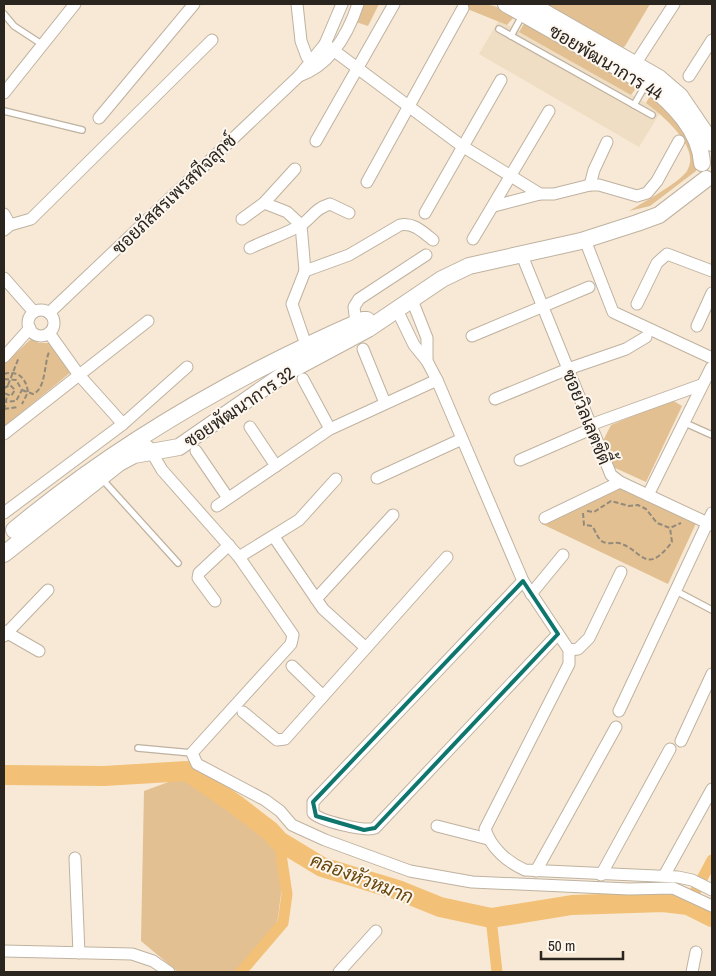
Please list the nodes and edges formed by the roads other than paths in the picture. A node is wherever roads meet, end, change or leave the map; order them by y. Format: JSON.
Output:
{"nodes":[{"id":1,"x":75,"y":4,"type":"edge"},
{"id":2,"x":194,"y":4,"type":"edge"},
{"id":3,"x":297,"y":4,"type":"edge"},
{"id":4,"x":342,"y":4,"type":"edge"},
{"id":5,"x":358,"y":4,"type":"edge"},
{"id":6,"x":394,"y":4,"type":"edge"},
{"id":7,"x":506,"y":4,"type":"edge"},
{"id":8,"x":674,"y":4,"type":"edge"},
{"id":9,"x":463,"y":8,"type":"dead end"},
{"id":10,"x":527,"y":9,"type":"edge"},
{"id":11,"x":4,"y":14,"type":"edge"},
{"id":12,"x":498,"y":29,"type":"dead end"},
{"id":13,"x":511,"y":36,"type":"junction"},
{"id":14,"x":212,"y":40,"type":"dead end"},
{"id":15,"x":712,"y":40,"type":"edge"},
{"id":16,"x":42,"y":45,"type":"junction"},
{"id":17,"x":329,"y":48,"type":"junction"},
{"id":18,"x":313,"y":64,"type":"junction"},
{"id":19,"x":357,"y":68,"type":"junction"},
{"id":20,"x":632,"y":69,"type":"junction"},
{"id":21,"x":689,"y":76,"type":"dead end"},
{"id":22,"x":501,"y":80,"type":"dead end"},
{"id":23,"x":646,"y":84,"type":"junction"},
{"id":24,"x":4,"y":93,"type":"edge"},
{"id":25,"x":634,"y":105,"type":"junction"},
{"id":26,"x":409,"y":106,"type":"junction"},
{"id":27,"x":4,"y":111,"type":"edge"},
{"id":28,"x":549,"y":111,"type":"dead end"},
{"id":29,"x":652,"y":115,"type":"dead end"},
{"id":30,"x":98,"y":118,"type":"dead end"},
{"id":31,"x":82,"y":130,"type":"dead end"},
{"id":32,"x":316,"y":141,"type":"dead end"},
{"id":33,"x":679,"y":141,"type":"dead end"},
{"id":34,"x":608,"y":142,"type":"dead end"},
{"id":35,"x":712,"y":143,"type":"edge"},
{"id":36,"x":462,"y":146,"type":"junction"},
{"id":37,"x":712,"y":149,"type":"edge"},
{"id":38,"x":702,"y":163,"type":"junction"},
{"id":39,"x":295,"y":169,"type":"dead end"},
{"id":40,"x":511,"y":175,"type":"junction"},
{"id":41,"x":709,"y":181,"type":"edge"},
{"id":42,"x":367,"y":182,"type":"dead end"},
{"id":43,"x":590,"y":185,"type":"junction"},
{"id":44,"x":540,"y":194,"type":"junction"},
{"id":45,"x":264,"y":203,"type":"junction"},
{"id":46,"x":494,"y":206,"type":"junction"},
{"id":47,"x":349,"y":213,"type":"dead end"},
{"id":48,"x":425,"y":213,"type":"dead end"},
{"id":49,"x":4,"y":214,"type":"edge"},
{"id":50,"x":242,"y":219,"type":"dead end"},
{"id":51,"x":301,"y":225,"type":"junction"},
{"id":52,"x":7,"y":228,"type":"edge"},
{"id":53,"x":433,"y":240,"type":"dead end"},
{"id":54,"x":473,"y":240,"type":"dead end"},
{"id":55,"x":585,"y":240,"type":"junction"},
{"id":56,"x":250,"y":248,"type":"dead end"},
{"id":57,"x":521,"y":253,"type":"junction"},
{"id":58,"x":426,"y":255,"type":"dead end"},
{"id":59,"x":305,"y":270,"type":"junction"},
{"id":60,"x":712,"y":271,"type":"edge"},
{"id":61,"x":4,"y":278,"type":"edge"},
{"id":62,"x":589,"y":288,"type":"dead end"},
{"id":63,"x":712,"y":293,"type":"edge"},
{"id":64,"x":412,"y":300,"type":"junction"},
{"id":65,"x":637,"y":304,"type":"dead end"},
{"id":66,"x":543,"y":307,"type":"junction"},
{"id":67,"x":398,"y":310,"type":"junction"},
{"id":68,"x":34,"y":312,"type":"junction"},
{"id":69,"x":49,"y":313,"type":"junction"},
{"id":70,"x":148,"y":321,"type":"dead end"},
{"id":71,"x":376,"y":321,"type":"junction"},
{"id":72,"x":356,"y":323,"type":"junction"},
{"id":73,"x":697,"y":326,"type":"dead end"},
{"id":74,"x":30,"y":328,"type":"junction"},
{"id":75,"x":472,"y":336,"type":"dead end"},
{"id":76,"x":52,"y":337,"type":"junction"},
{"id":77,"x":646,"y":337,"type":"dead end"},
{"id":78,"x":306,"y":346,"type":"junction"},
{"id":79,"x":363,"y":349,"type":"dead end"},
{"id":80,"x":4,"y":357,"type":"edge"},
{"id":81,"x":427,"y":361,"type":"junction"},
{"id":82,"x":712,"y":363,"type":"edge"},
{"id":83,"x":187,"y":367,"type":"dead end"},
{"id":84,"x":568,"y":370,"type":"junction"},
{"id":85,"x":79,"y":376,"type":"junction"},
{"id":86,"x":303,"y":379,"type":"dead end"},
{"id":87,"x":436,"y":380,"type":"junction"},
{"id":88,"x":702,"y":384,"type":"junction"},
{"id":89,"x":495,"y":399,"type":"dead end"},
{"id":90,"x":385,"y":403,"type":"junction"},
{"id":91,"x":683,"y":422,"type":"junction"},
{"id":92,"x":123,"y":424,"type":"junction"},
{"id":93,"x":250,"y":427,"type":"dead end"},
{"id":94,"x":591,"y":427,"type":"junction"},
{"id":95,"x":330,"y":429,"type":"junction"},
{"id":96,"x":4,"y":434,"type":"edge"},
{"id":97,"x":712,"y":435,"type":"edge"},
{"id":98,"x":142,"y":437,"type":"junction"},
{"id":99,"x":462,"y":439,"type":"junction"},
{"id":100,"x":196,"y":451,"type":"dead end"},
{"id":101,"x":151,"y":452,"type":"junction"},
{"id":102,"x":520,"y":460,"type":"dead end"},
{"id":103,"x":276,"y":466,"type":"junction"},
{"id":104,"x":100,"y":476,"type":"junction"},
{"id":105,"x":376,"y":478,"type":"dead end"},
{"id":106,"x":336,"y":479,"type":"dead end"},
{"id":107,"x":620,"y":482,"type":"junction"},
{"id":108,"x":648,"y":495,"type":"junction"},
{"id":109,"x":228,"y":498,"type":"junction"},
{"id":110,"x":217,"y":506,"type":"dead end"},
{"id":111,"x":4,"y":513,"type":"edge"},
{"id":112,"x":392,"y":514,"type":"dead end"},
{"id":113,"x":545,"y":518,"type":"dead end"},
{"id":114,"x":707,"y":520,"type":"edge"},
{"id":115,"x":274,"y":537,"type":"junction"},
{"id":116,"x":4,"y":539,"type":"edge"},
{"id":117,"x":229,"y":545,"type":"junction"},
{"id":118,"x":4,"y":554,"type":"edge"},
{"id":119,"x":563,"y":555,"type":"dead end"},
{"id":120,"x":447,"y":557,"type":"dead end"},
{"id":121,"x":239,"y":558,"type":"junction"},
{"id":122,"x":178,"y":563,"type":"dead end"},
{"id":123,"x":622,"y":572,"type":"dead end"},
{"id":124,"x":523,"y":581,"type":"junction"},
{"id":125,"x":48,"y":590,"type":"dead end"},
{"id":126,"x":676,"y":591,"type":"junction"},
{"id":127,"x":531,"y":594,"type":"junction"},
{"id":128,"x":316,"y":599,"type":"junction"},
{"id":129,"x":216,"y":601,"type":"dead end"},
{"id":130,"x":712,"y":610,"type":"edge"},
{"id":131,"x":5,"y":633,"type":"edge"},
{"id":132,"x":558,"y":634,"type":"junction"},
{"id":133,"x":366,"y":648,"type":"junction"},
{"id":134,"x":569,"y":650,"type":"junction"},
{"id":135,"x":39,"y":651,"type":"dead end"},
{"id":136,"x":292,"y":666,"type":"dead end"},
{"id":137,"x":712,"y":674,"type":"edge"},
{"id":138,"x":709,"y":690,"type":"edge"},
{"id":139,"x":323,"y":696,"type":"junction"},
{"id":140,"x":619,"y":711,"type":"dead end"},
{"id":141,"x":243,"y":712,"type":"dead end"},
{"id":142,"x":616,"y":727,"type":"dead end"},
{"id":143,"x":681,"y":741,"type":"dead end"},
{"id":144,"x":138,"y":748,"type":"dead end"},
{"id":145,"x":670,"y":749,"type":"dead end"},
{"id":146,"x":192,"y":753,"type":"junction"},
{"id":147,"x":712,"y":789,"type":"edge"},
{"id":148,"x":438,"y":826,"type":"dead end"},
{"id":149,"x":488,"y":838,"type":"junction"},
{"id":150,"x":75,"y":858,"type":"dead end"},
{"id":151,"x":536,"y":871,"type":"junction"},
{"id":152,"x":601,"y":874,"type":"junction"},
{"id":153,"x":664,"y":876,"type":"junction"},
{"id":154,"x":712,"y":890,"type":"edge"},
{"id":155,"x":712,"y":906,"type":"edge"},
{"id":156,"x":376,"y":931,"type":"dead end"},
{"id":157,"x":4,"y":951,"type":"edge"},
{"id":158,"x":696,"y":952,"type":"dead end"},
{"id":159,"x":79,"y":953,"type":"junction"},
{"id":160,"x":169,"y":972,"type":"edge"},
{"id":161,"x":340,"y":972,"type":"edge"},
{"id":162,"x":692,"y":972,"type":"edge"}],
"edges":[{"from":1,"to":16,"type":"street"},
{"from":2,"to":30,"type":"street"},
{"from":3,"to":18,"type":"street"},
{"from":4,"to":17,"type":"street","name":"ซอยภัสสรเพรสทีจลุกซ์"},
{"from":5,"to":17,"type":"street","name":"ซอยภัสสรเพรสทีจลุกซ์"},
{"from":6,"to":19,"type":"street"},
{"from":7,"to":10,"type":"street","name":"ซอยพัฒนาการ 44"},
{"from":8,"to":20,"type":"street"},
{"from":9,"to":26,"type":"street"},
{"from":10,"to":13,"type":"lane"},
{"from":10,"to":20,"type":"street","name":"ซอยพัฒนาการ 44"},
{"from":11,"to":16,"type":"lane"},
{"from":12,"to":13,"type":"lane"},
{"from":13,"to":25,"type":"lane"},
{"from":14,"to":52,"type":"street"},
{"from":15,"to":21,"type":"street"},
{"from":16,"to":24,"type":"street"},
{"from":17,"to":18,"type":"street","name":"ซอยภัสสรเพรสทีจลุกซ์"},
{"from":17,"to":19,"type":"street"},
{"from":18,"to":69,"type":"street","name":"ซอยภัสสรเพรสทีจลุกซ์"},
{"from":19,"to":26,"type":"street"},
{"from":19,"to":32,"type":"street"},
{"from":20,"to":23,"type":"street","name":"ซอยพัฒนาการ 44"},
{"from":20,"to":35,"type":"street","name":"ซอยพัฒนาการ 44"},
{"from":22,"to":36,"type":"street"},
{"from":23,"to":25,"type":"lane"},
{"from":23,"to":38,"type":"street","name":"ซอยพัฒนาการ 44"},
{"from":25,"to":29,"type":"lane"},
{"from":26,"to":36,"type":"street"},
{"from":26,"to":42,"type":"street"},
{"from":27,"to":31,"type":"lane"},
{"from":28,"to":40,"type":"street"},
{"from":33,"to":43,"type":"street"},
{"from":34,"to":43,"type":"street"},
{"from":36,"to":40,"type":"street"},
{"from":36,"to":48,"type":"street"},
{"from":37,"to":38,"type":"street"},
{"from":38,"to":41,"type":"street","name":"ซอยพัฒนาการ 44"},
{"from":39,"to":45,"type":"street"},
{"from":40,"to":44,"type":"street"},
{"from":40,"to":46,"type":"street"},
{"from":41,"to":55,"type":"street","name":"ซอยพัฒนาการ 32"},
{"from":43,"to":44,"type":"street"},
{"from":44,"to":46,"type":"street"},
{"from":45,"to":50,"type":"street"},
{"from":45,"to":51,"type":"street"},
{"from":46,"to":54,"type":"street"},
{"from":47,"to":51,"type":"street"},
{"from":49,"to":52,"type":"street"},
{"from":51,"to":56,"type":"street"},
{"from":51,"to":59,"type":"street"},
{"from":53,"to":59,"type":"street"},
{"from":55,"to":57,"type":"street","name":"ซอยพัฒนาการ 32"},
{"from":55,"to":82,"type":"street"},
{"from":57,"to":64,"type":"street","name":"ซอยพัฒนาการ 32"},
{"from":57,"to":66,"type":"street","name":"ซอยวิลเลตซิตี้"},
{"from":58,"to":72,"type":"street"},
{"from":59,"to":78,"type":"street"},
{"from":60,"to":65,"type":"street"},
{"from":61,"to":68,"type":"street"},
{"from":62,"to":66,"type":"street"},
{"from":63,"to":73,"type":"street"},
{"from":64,"to":67,"type":"street","name":"ซอยพัฒนาการ 32"},
{"from":64,"to":81,"type":"street"},
{"from":66,"to":75,"type":"street"},
{"from":66,"to":84,"type":"street","name":"ซอยวิลเลตซิตี้"},
{"from":67,"to":71,"type":"street","name":"ซอยพัฒนาการ 32"},
{"from":67,"to":81,"type":"street"},
{"from":68,"to":69,"type":"street"},
{"from":68,"to":74,"type":"street"},
{"from":69,"to":76,"type":"street"},
{"from":70,"to":85,"type":"street"},
{"from":71,"to":72,"type":"street","name":"ซอยพัฒนาการ 32"},
{"from":71,"to":101,"type":"street","name":"ซอยพัฒนาการ 32"},
{"from":72,"to":78,"type":"street","name":"ซอยพัฒนาการ 32"},
{"from":74,"to":76,"type":"street"},
{"from":74,"to":80,"type":"street"},
{"from":76,"to":85,"type":"street"},
{"from":77,"to":84,"type":"street"},
{"from":78,"to":98,"type":"street","name":"ซอยพัฒนาการ 32"},
{"from":79,"to":90,"type":"street"},
{"from":81,"to":87,"type":"street"},
{"from":82,"to":88,"type":"street"},
{"from":83,"to":92,"type":"street"},
{"from":84,"to":89,"type":"street"},
{"from":84,"to":94,"type":"street","name":"ซอยวิลเลตซิตี้"},
{"from":85,"to":92,"type":"street"},
{"from":85,"to":96,"type":"street"},
{"from":86,"to":95,"type":"street"},
{"from":87,"to":90,"type":"street"},
{"from":87,"to":99,"type":"street"},
{"from":88,"to":91,"type":"street"},
{"from":88,"to":94,"type":"street"},
{"from":90,"to":95,"type":"street"},
{"from":91,"to":97,"type":"lane"},
{"from":91,"to":108,"type":"street"},
{"from":92,"to":111,"type":"street"},
{"from":93,"to":103,"type":"street"},
{"from":94,"to":102,"type":"street"},
{"from":94,"to":107,"type":"street","name":"ซอยวิลเลตซิตี้"},
{"from":95,"to":103,"type":"street"},
{"from":98,"to":101,"type":"street"},
{"from":98,"to":116,"type":"street","name":"ซอยพัฒนาการ 32"},
{"from":99,"to":105,"type":"street"},
{"from":99,"to":124,"type":"street"},
{"from":100,"to":109,"type":"street"},
{"from":101,"to":104,"type":"street","name":"ซอยพัฒนาการ 32"},
{"from":101,"to":117,"type":"street"},
{"from":103,"to":109,"type":"street"},
{"from":104,"to":118,"type":"street","name":"ซอยพัฒนาการ 32"},
{"from":104,"to":122,"type":"lane"},
{"from":106,"to":115,"type":"street"},
{"from":107,"to":108,"type":"street","name":"ซอยวิลเลตซิตี้"},
{"from":107,"to":113,"type":"street"},
{"from":108,"to":114,"type":"street","name":"ซอยวิลเลตซิตี้"},
{"from":109,"to":110,"type":"street"},
{"from":112,"to":128,"type":"street"},
{"from":114,"to":126,"type":"street"},
{"from":115,"to":121,"type":"street"},
{"from":115,"to":128,"type":"street"},
{"from":117,"to":121,"type":"street"},
{"from":117,"to":129,"type":"street"},
{"from":119,"to":127,"type":"street"},
{"from":120,"to":133,"type":"street"},
{"from":121,"to":146,"type":"street"},
{"from":123,"to":134,"type":"street"},
{"from":124,"to":127,"type":"street"},
{"from":124,"to":132,"type":"street"},
{"from":125,"to":131,"type":"street"},
{"from":126,"to":130,"type":"lane"},
{"from":126,"to":140,"type":"street"},
{"from":127,"to":132,"type":"street"},
{"from":128,"to":133,"type":"street"},
{"from":131,"to":135,"type":"street"},
{"from":132,"to":134,"type":"street"},
{"from":133,"to":139,"type":"street"},
{"from":134,"to":149,"type":"street"},
{"from":136,"to":139,"type":"street"},
{"from":137,"to":138,"type":"street"},
{"from":138,"to":143,"type":"street"},
{"from":139,"to":141,"type":"street"},
{"from":142,"to":151,"type":"street"},
{"from":144,"to":146,"type":"lane"},
{"from":145,"to":152,"type":"street"},
{"from":146,"to":155,"type":"street"},
{"from":147,"to":153,"type":"street"},
{"from":148,"to":149,"type":"street"},
{"from":149,"to":151,"type":"street"},
{"from":150,"to":159,"type":"street"},
{"from":151,"to":152,"type":"street"},
{"from":152,"to":153,"type":"street"},
{"from":153,"to":154,"type":"street"},
{"from":156,"to":161,"type":"street"},
{"from":157,"to":159,"type":"street"},
{"from":158,"to":162,"type":"street"},
{"from":159,"to":160,"type":"street"}]}
